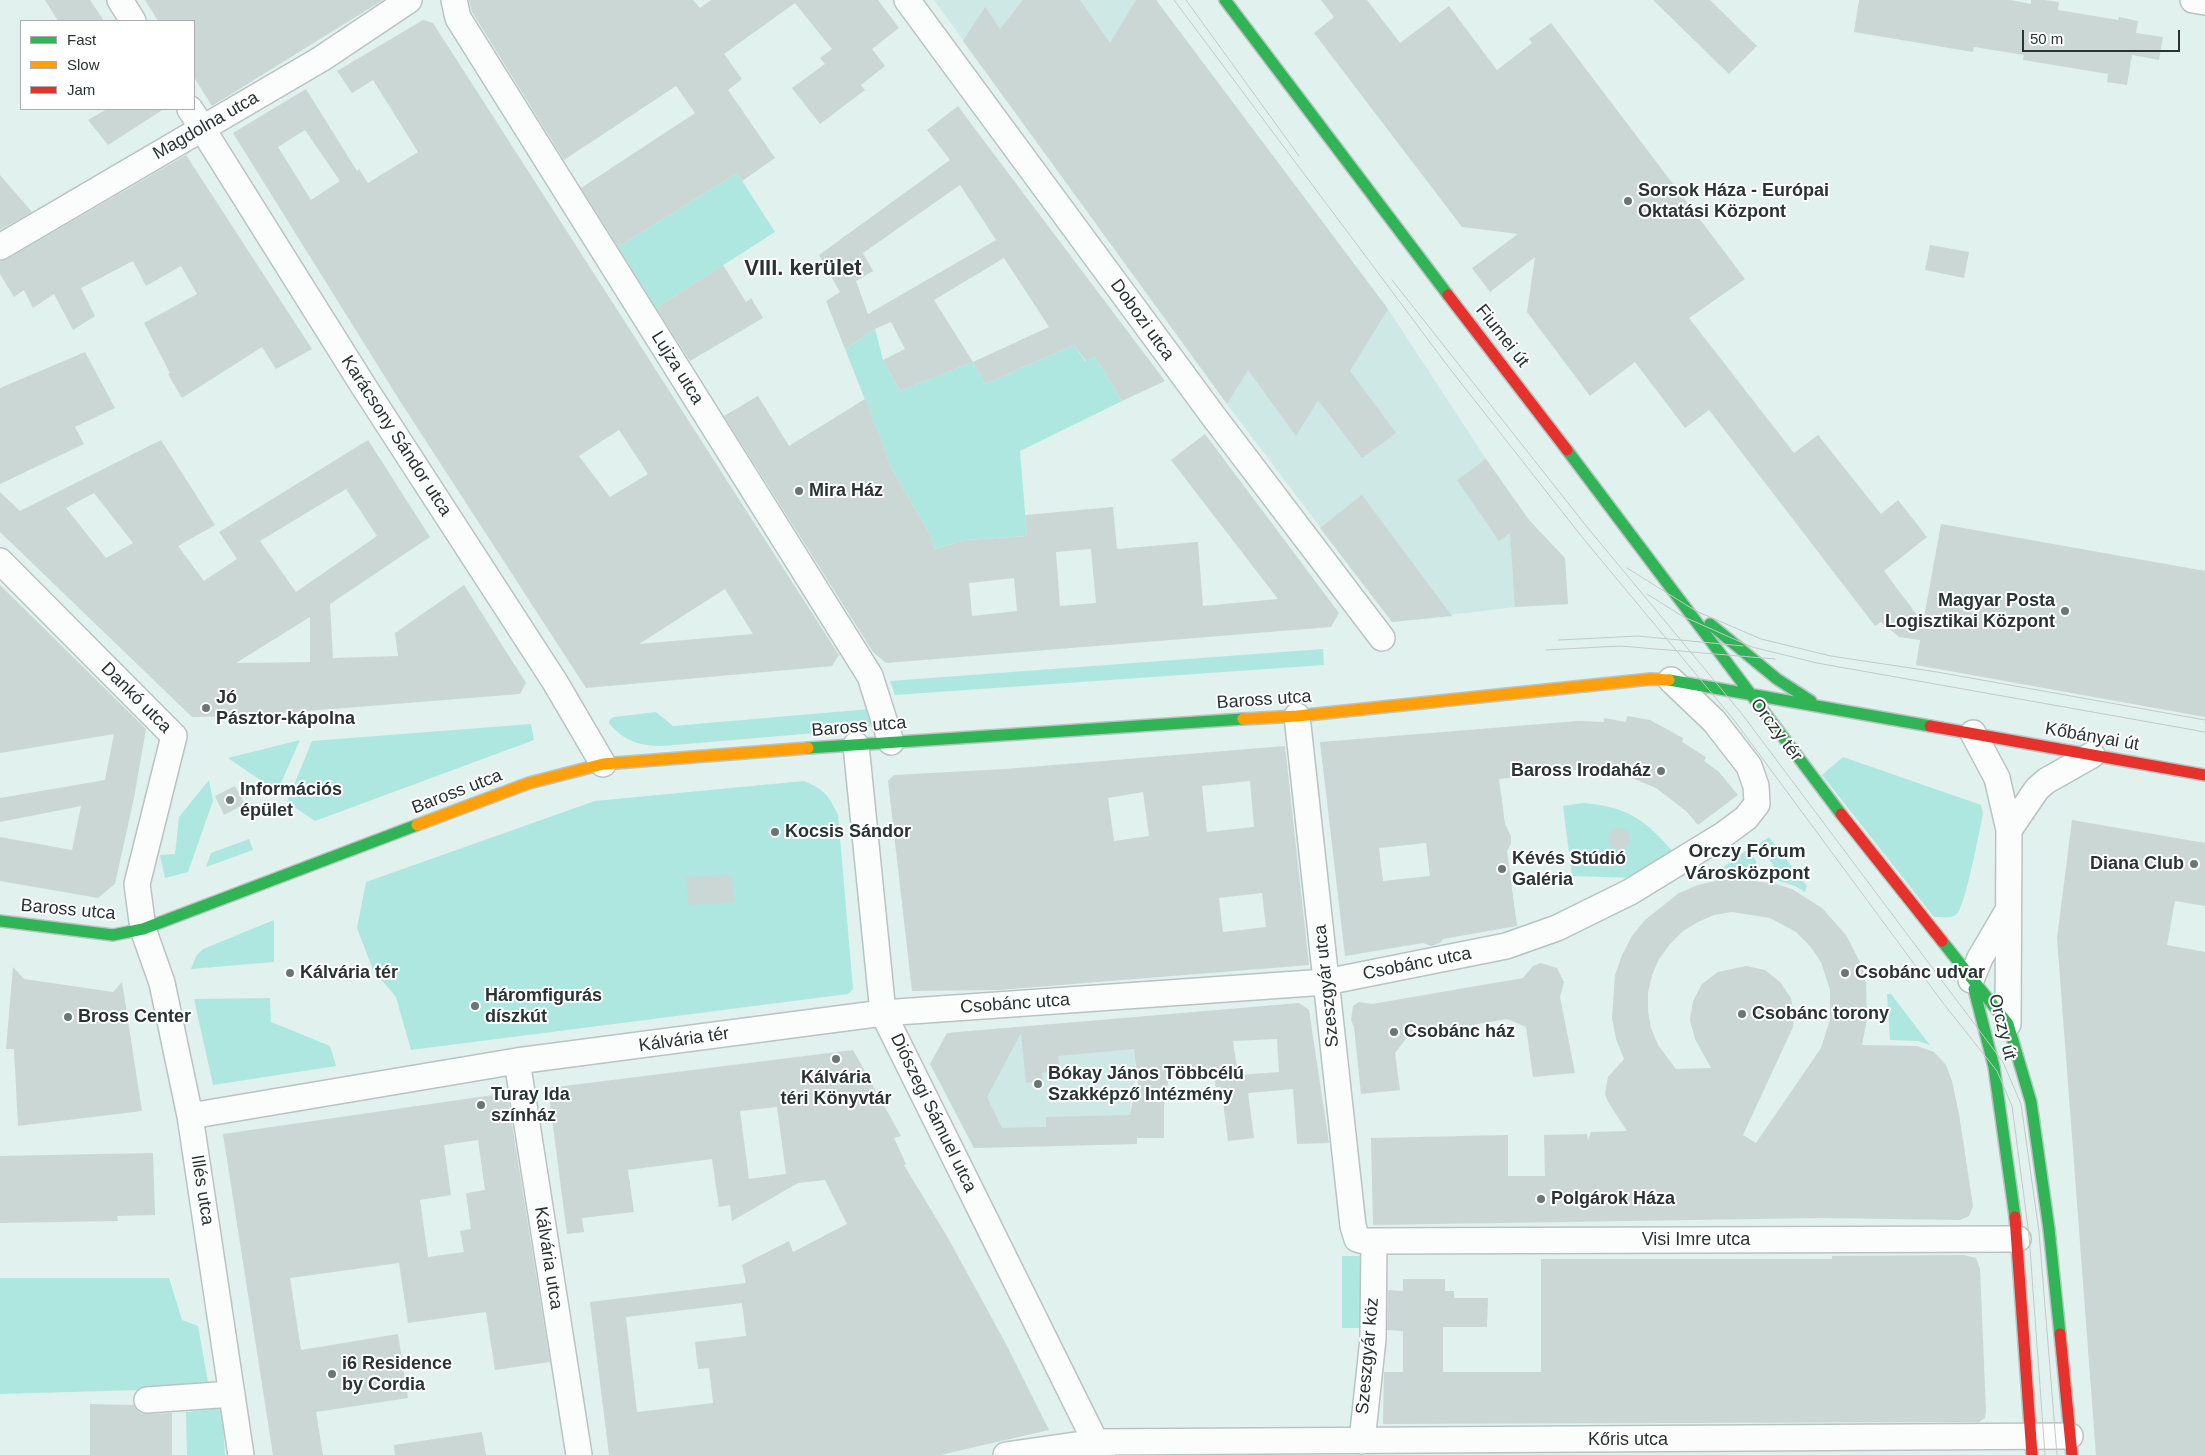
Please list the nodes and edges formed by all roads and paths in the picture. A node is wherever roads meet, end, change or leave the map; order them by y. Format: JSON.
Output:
{"nodes":[{"id":1,"x":120,"y":0,"type":"edge"},
{"id":2,"x":410,"y":0,"type":"edge"},
{"id":3,"x":454,"y":0,"type":"edge"},
{"id":4,"x":907,"y":0,"type":"edge"},
{"id":5,"x":1225,"y":0,"type":"edge"},
{"id":6,"x":2193,"y":0,"type":"edge"},
{"id":7,"x":2205,"y":2,"type":"edge"},
{"id":8,"x":133,"y":20,"type":"edge"},
{"id":9,"x":196,"y":118,"type":"edge"},
{"id":10,"x":0,"y":247,"type":"edge"},
{"id":11,"x":0,"y":561,"type":"edge"},
{"id":12,"x":1673,"y":588,"type":"junction"},
{"id":13,"x":1382,"y":638,"type":"dead end"},
{"id":14,"x":1671,"y":680,"type":"junction"},
{"id":15,"x":1749,"y":694,"type":"junction"},
{"id":16,"x":1820,"y":707,"type":"junction"},
{"id":17,"x":1297,"y":716,"type":"junction"},
{"id":18,"x":1973,"y":733,"type":"junction"},
{"id":19,"x":891,"y":742,"type":"junction"},
{"id":20,"x":856,"y":745,"type":"junction"},
{"id":21,"x":2092,"y":755,"type":"junction"},
{"id":22,"x":603,"y":764,"type":"junction"},
{"id":23,"x":2205,"y":775,"type":"edge"},
{"id":24,"x":2009,"y":830,"type":"junction"},
{"id":25,"x":2007,"y":912,"type":"junction"},
{"id":26,"x":0,"y":921,"type":"edge"},
{"id":27,"x":143,"y":929,"type":"junction"},
{"id":28,"x":2008,"y":956,"type":"junction"},
{"id":29,"x":1971,"y":980,"type":"junction"},
{"id":30,"x":1326,"y":982,"type":"junction"},
{"id":31,"x":884,"y":1013,"type":"junction"},
{"id":32,"x":2008,"y":1024,"type":"junction"},
{"id":33,"x":517,"y":1061,"type":"junction"},
{"id":34,"x":190,"y":1116,"type":"junction"},
{"id":35,"x":2018,"y":1238,"type":"junction"},
{"id":36,"x":1374,"y":1241,"type":"junction"},
{"id":37,"x":232,"y":1394,"type":"junction"},
{"id":38,"x":147,"y":1400,"type":"dead end"},
{"id":39,"x":1362,"y":1441,"type":"junction"},
{"id":40,"x":2031,"y":1446,"type":"edge"},
{"id":41,"x":2071,"y":1446,"type":"edge"},
{"id":42,"x":1099,"y":1449,"type":"edge"},
{"id":43,"x":241,"y":1455,"type":"edge"},
{"id":44,"x":578,"y":1455,"type":"edge"},
{"id":45,"x":1006,"y":1455,"type":"edge"}],
"edges":[{"from":1,"to":8,"type":"street"},
{"from":2,"to":9,"type":"street","name":"Magdolna utca"},
{"from":3,"to":19,"type":"street","name":"Lujza utca"},
{"from":4,"to":13,"type":"street","name":"Dobozi utca"},
{"from":5,"to":12,"type":"street","name":"Fiumei út"},
{"from":6,"to":7,"type":"street"},
{"from":9,"to":10,"type":"street","name":"Magdolna utca"},
{"from":9,"to":22,"type":"street","name":"Karácsony Sándor utca"},
{"from":11,"to":27,"type":"street","name":"Dankó utca"},
{"from":12,"to":15,"type":"street","name":"Fiumei út"},
{"from":12,"to":16,"type":"street"},
{"from":14,"to":15,"type":"street","name":"Baross utca"},
{"from":14,"to":17,"type":"street","name":"Baross utca"},
{"from":14,"to":30,"type":"street","name":"Csobánc utca"},
{"from":15,"to":16,"type":"street","name":"Orczy tér"},
{"from":15,"to":29,"type":"street","name":"Orczy tér"},
{"from":16,"to":18,"type":"street","name":"Orczy tér"},
{"from":17,"to":19,"type":"street","name":"Baross utca"},
{"from":17,"to":30,"type":"street","name":"Szeszgyár utca"},
{"from":18,"to":21,"type":"street","name":"Kőbányai út"},
{"from":18,"to":24,"type":"street"},
{"from":19,"to":20,"type":"street","name":"Baross utca"},
{"from":20,"to":22,"type":"street","name":"Baross utca"},
{"from":20,"to":31,"type":"street","name":"Diószegi Sámuel utca"},
{"from":21,"to":23,"type":"street","name":"Kőbányai út"},
{"from":21,"to":24,"type":"street"},
{"from":22,"to":27,"type":"street","name":"Baross utca"},
{"from":24,"to":25,"type":"street"},
{"from":25,"to":28,"type":"street"},
{"from":25,"to":29,"type":"street"},
{"from":26,"to":27,"type":"street","name":"Baross utca"},
{"from":27,"to":34,"type":"street","name":"Illés utca"},
{"from":28,"to":29,"type":"street"},
{"from":28,"to":32,"type":"street"},
{"from":29,"to":32,"type":"street","name":"Orczy út"},
{"from":29,"to":35,"type":"street","name":"Orczy út"},
{"from":30,"to":31,"type":"street","name":"Csobánc utca"},
{"from":30,"to":36,"type":"street","name":"Szeszgyár utca"},
{"from":31,"to":33,"type":"street","name":"Kálvária tér"},
{"from":31,"to":42,"type":"street","name":"Diószegi Sámuel utca"},
{"from":32,"to":41,"type":"street","name":"Orczy út"},
{"from":33,"to":34,"type":"street","name":"Kálvária tér"},
{"from":33,"to":44,"type":"street","name":"Kálvária utca"},
{"from":34,"to":37,"type":"street","name":"Illés utca"},
{"from":35,"to":36,"type":"street","name":"Visi Imre utca"},
{"from":35,"to":40,"type":"street","name":"Orczy út"},
{"from":36,"to":39,"type":"street","name":"Szeszgyár köz"},
{"from":37,"to":38,"type":"street"},
{"from":37,"to":43,"type":"street","name":"Illés utca"},
{"from":39,"to":40,"type":"street","name":"Kőris utca"},
{"from":39,"to":42,"type":"street","name":"Kőris utca"},
{"from":40,"to":41,"type":"street","name":"Kőris utca"},
{"from":42,"to":45,"type":"street","name":"Kőris utca"}]}
